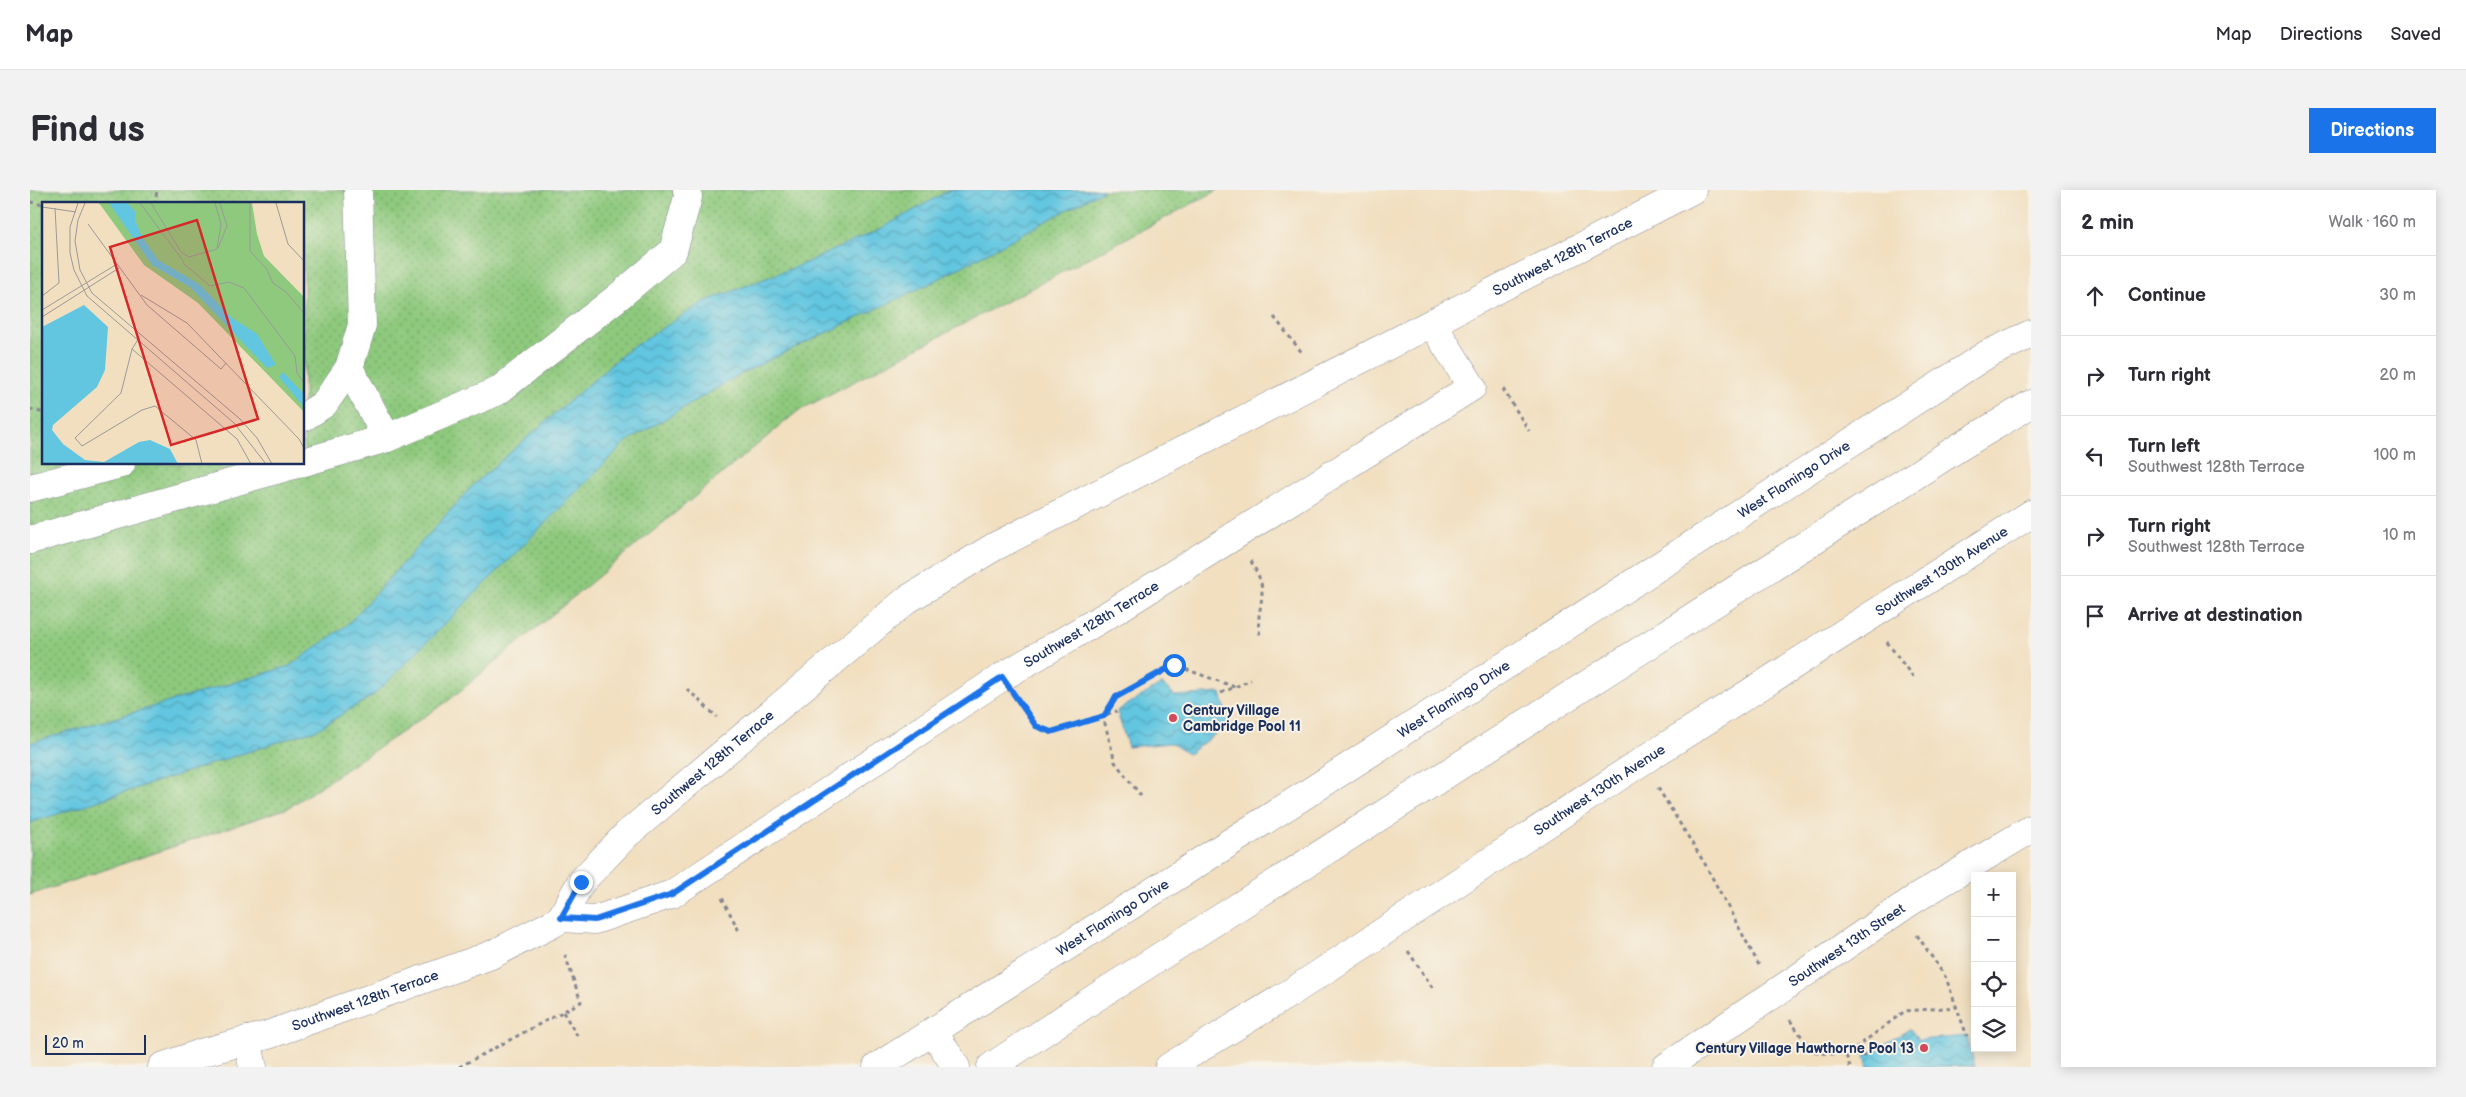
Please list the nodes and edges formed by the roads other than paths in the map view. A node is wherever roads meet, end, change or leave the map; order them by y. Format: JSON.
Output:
{"nodes":[{"id":1,"x":358,"y":190,"type":"edge"},
{"id":2,"x":687,"y":190,"type":"edge"},
{"id":3,"x":1692,"y":190,"type":"edge"},
{"id":4,"x":1432,"y":323,"type":"junction"},
{"id":5,"x":2031,"y":334,"type":"edge"},
{"id":6,"x":349,"y":368,"type":"junction"},
{"id":7,"x":2031,"y":404,"type":"edge"},
{"id":8,"x":305,"y":415,"type":"edge"},
{"id":9,"x":387,"y":438,"type":"junction"},
{"id":10,"x":305,"y":462,"type":"edge"},
{"id":11,"x":118,"y":465,"type":"edge"},
{"id":12,"x":293,"y":465,"type":"edge"},
{"id":13,"x":30,"y":488,"type":"edge"},
{"id":14,"x":2031,"y":514,"type":"edge"},
{"id":15,"x":30,"y":540,"type":"edge"},
{"id":16,"x":2031,"y":829,"type":"edge"},
{"id":17,"x":557,"y":920,"type":"junction"},
{"id":18,"x":933,"y":1031,"type":"junction"},
{"id":19,"x":247,"y":1040,"type":"junction"},
{"id":20,"x":206,"y":1060,"type":"edge"},
{"id":21,"x":162,"y":1067,"type":"edge"},
{"id":22,"x":253,"y":1067,"type":"edge"},
{"id":23,"x":877,"y":1067,"type":"edge"},
{"id":24,"x":956,"y":1067,"type":"edge"},
{"id":25,"x":991,"y":1067,"type":"edge"},
{"id":26,"x":1169,"y":1067,"type":"edge"},
{"id":27,"x":1666,"y":1067,"type":"edge"}],
"edges":[{"from":1,"to":6,"type":"street"},
{"from":2,"to":9,"type":"street"},
{"from":3,"to":4,"type":"street","name":"Southwest 128th Terrace"},
{"from":4,"to":17,"type":"street","name":"Southwest 128th Terrace"},
{"from":4,"to":17,"type":"street","name":"Southwest 128th Terrace"},
{"from":5,"to":18,"type":"street","name":"West Flamingo Drive"},
{"from":6,"to":8,"type":"street"},
{"from":6,"to":9,"type":"street"},
{"from":7,"to":25,"type":"street"},
{"from":9,"to":10,"type":"street"},
{"from":11,"to":13,"type":"street"},
{"from":12,"to":15,"type":"street"},
{"from":14,"to":26,"type":"street","name":"Southwest 130th Avenue"},
{"from":16,"to":27,"type":"street","name":"Southwest 13th Street"},
{"from":17,"to":19,"type":"street","name":"Southwest 128th Terrace"},
{"from":18,"to":23,"type":"street","name":"West Flamingo Drive"},
{"from":18,"to":24,"type":"street"},
{"from":19,"to":20,"type":"street","name":"Southwest 128th Terrace"},
{"from":19,"to":22,"type":"street"},
{"from":20,"to":21,"type":"street","name":"Southwest 128th Terrace"}]}
